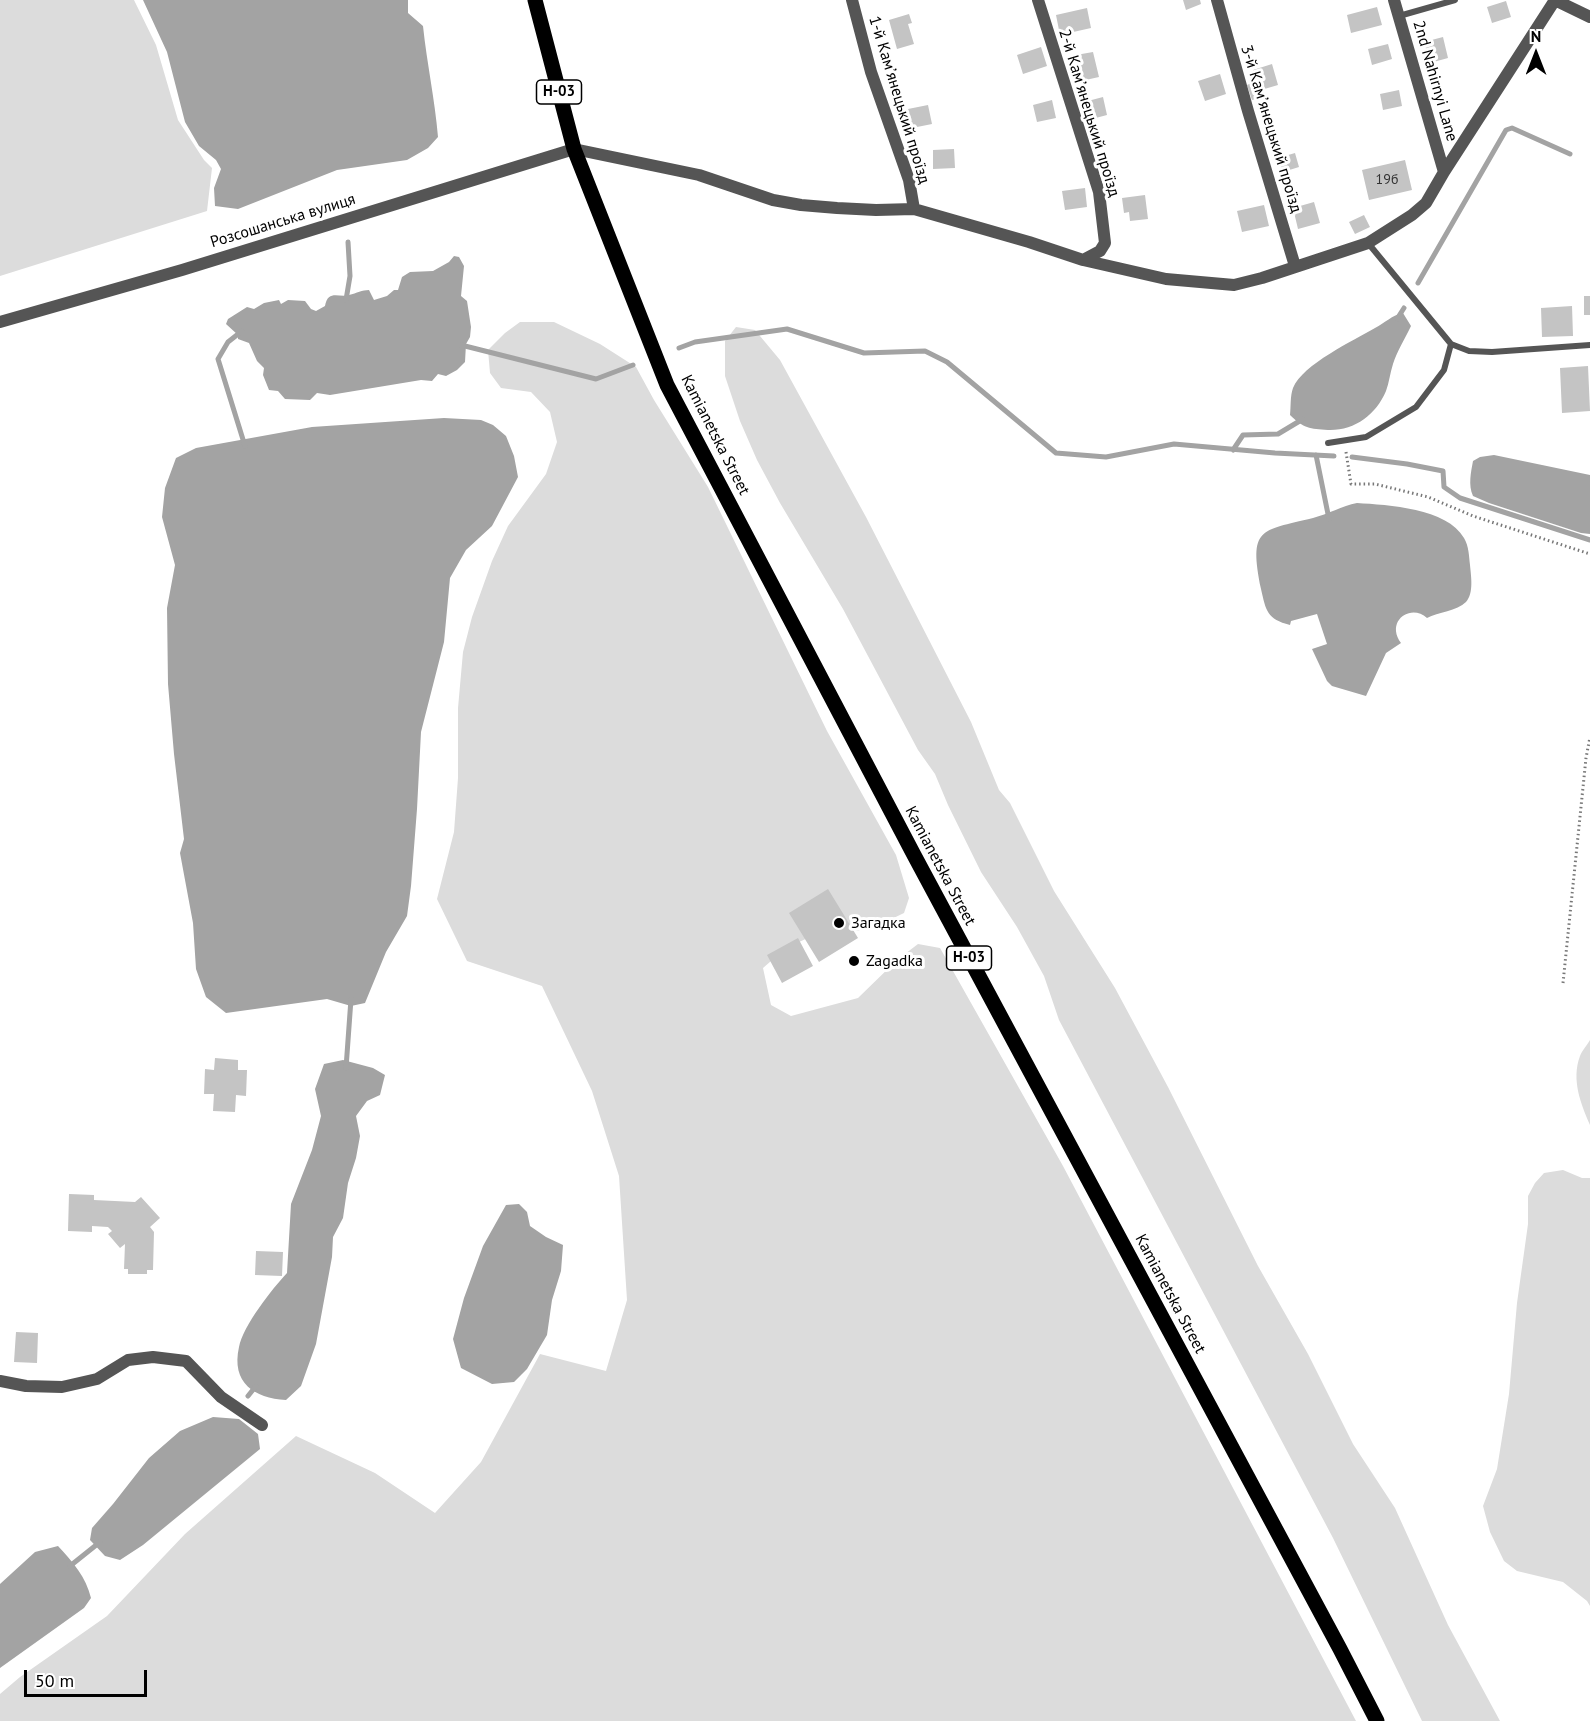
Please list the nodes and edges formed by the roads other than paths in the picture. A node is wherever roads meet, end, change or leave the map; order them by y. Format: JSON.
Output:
{"nodes":[{"id":1,"x":535,"y":0,"type":"edge"},
{"id":2,"x":852,"y":0,"type":"edge"},
{"id":3,"x":1038,"y":0,"type":"edge"},
{"id":4,"x":1217,"y":0,"type":"edge"},
{"id":5,"x":1394,"y":0,"type":"edge"},
{"id":6,"x":1455,"y":0,"type":"edge"},
{"id":7,"x":1555,"y":0,"type":"edge"},
{"id":8,"x":1398,"y":16,"type":"junction"},
{"id":9,"x":1590,"y":17,"type":"edge"},
{"id":10,"x":574,"y":149,"type":"junction"},
{"id":11,"x":1444,"y":172,"type":"junction"},
{"id":12,"x":914,"y":209,"type":"junction"},
{"id":13,"x":1368,"y":243,"type":"junction"},
{"id":14,"x":1083,"y":260,"type":"junction"},
{"id":15,"x":1295,"y":266,"type":"junction"},
{"id":16,"x":0,"y":322,"type":"edge"},
{"id":17,"x":1451,"y":344,"type":"junction"},
{"id":18,"x":1590,"y":345,"type":"edge"},
{"id":19,"x":1328,"y":443,"type":"dead end"},
{"id":20,"x":0,"y":1381,"type":"edge"},
{"id":21,"x":262,"y":1425,"type":"dead end"},
{"id":22,"x":1377,"y":1721,"type":"edge"}],
"edges":[{"from":1,"to":10,"type":"main road","name":"Kamianetska Street","number":"Н-03"},
{"from":2,"to":12,"type":"street","name":"1-й Камʼянецький проїзд"},
{"from":3,"to":14,"type":"street","name":"2-й Камʼянецький проїзд"},
{"from":4,"to":15,"type":"street","name":"3-й Камʼянецький проїзд"},
{"from":5,"to":8,"type":"street","name":"2nd Nahirnyi Lane"},
{"from":6,"to":8,"type":"lane"},
{"from":7,"to":9,"type":"street"},
{"from":7,"to":11,"type":"street"},
{"from":8,"to":11,"type":"street","name":"2nd Nahirnyi Lane"},
{"from":10,"to":12,"type":"street"},
{"from":10,"to":16,"type":"street","name":"Розсошанська вулиця"},
{"from":10,"to":22,"type":"main road","name":"Kamianetska Street","number":"Н-03"},
{"from":11,"to":13,"type":"street"},
{"from":12,"to":14,"type":"street"},
{"from":13,"to":15,"type":"street"},
{"from":13,"to":17,"type":"lane"},
{"from":14,"to":15,"type":"street"},
{"from":17,"to":18,"type":"lane"},
{"from":17,"to":19,"type":"lane"},
{"from":20,"to":21,"type":"street"}]}
